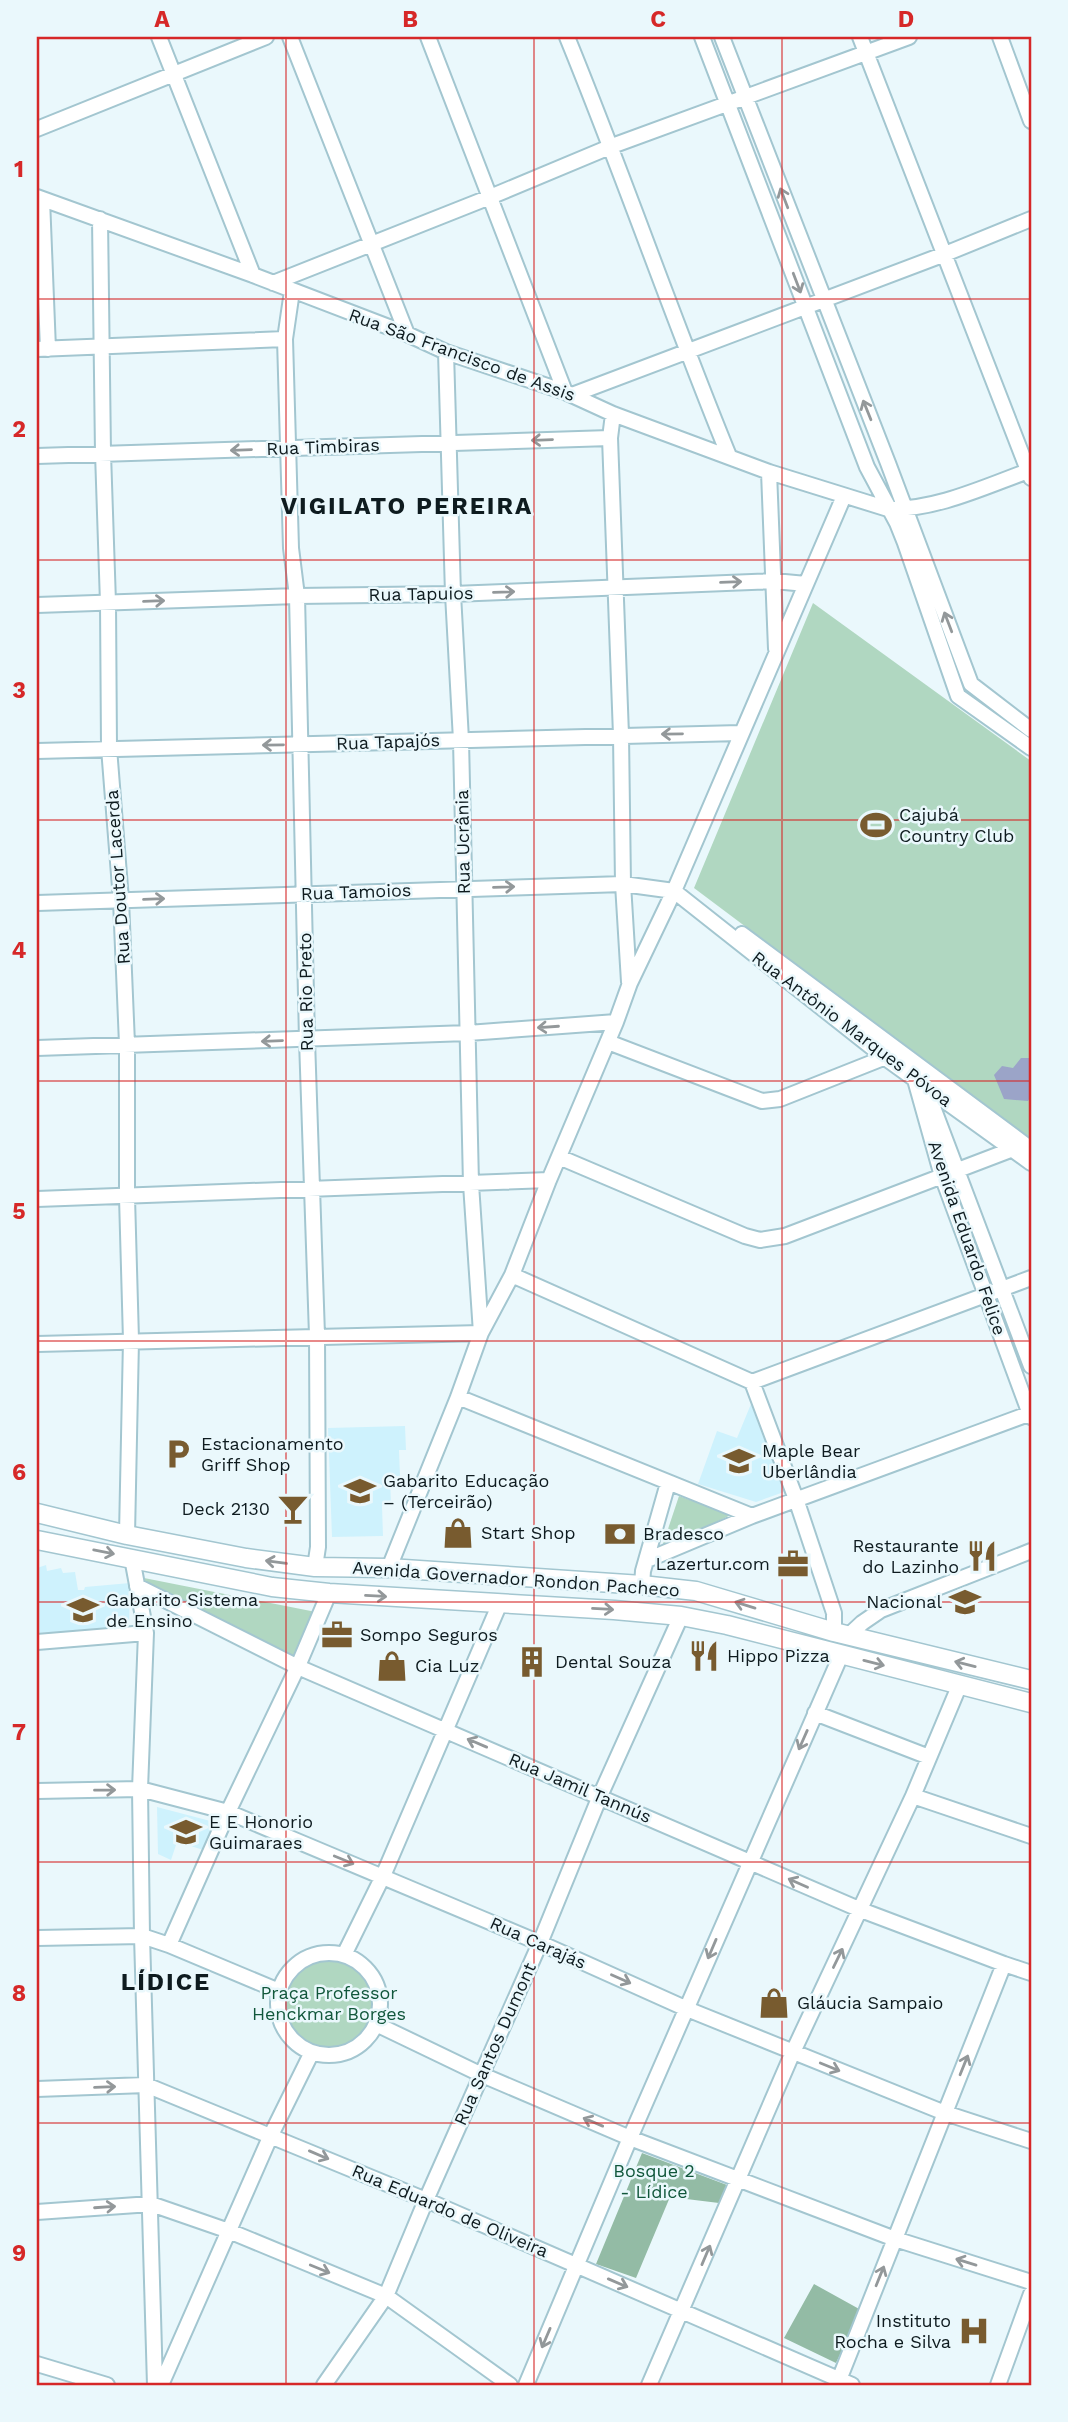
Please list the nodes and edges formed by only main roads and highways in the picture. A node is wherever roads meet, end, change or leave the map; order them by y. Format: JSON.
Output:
{"nodes":[{"id":1,"x":37,"y":1513,"type":"edge"},
{"id":2,"x":37,"y":1540,"type":"edge"},
{"id":3,"x":1031,"y":1680,"type":"edge"},
{"id":4,"x":1031,"y":1703,"type":"edge"}],
"edges":[{"from":3,"to":1,"type":"main road","name":"Avenida Governador Rondon Pacheco","one_way":true},
{"from":2,"to":4,"type":"main road","name":"Avenida Governador Rondon Pacheco","one_way":true}]}
